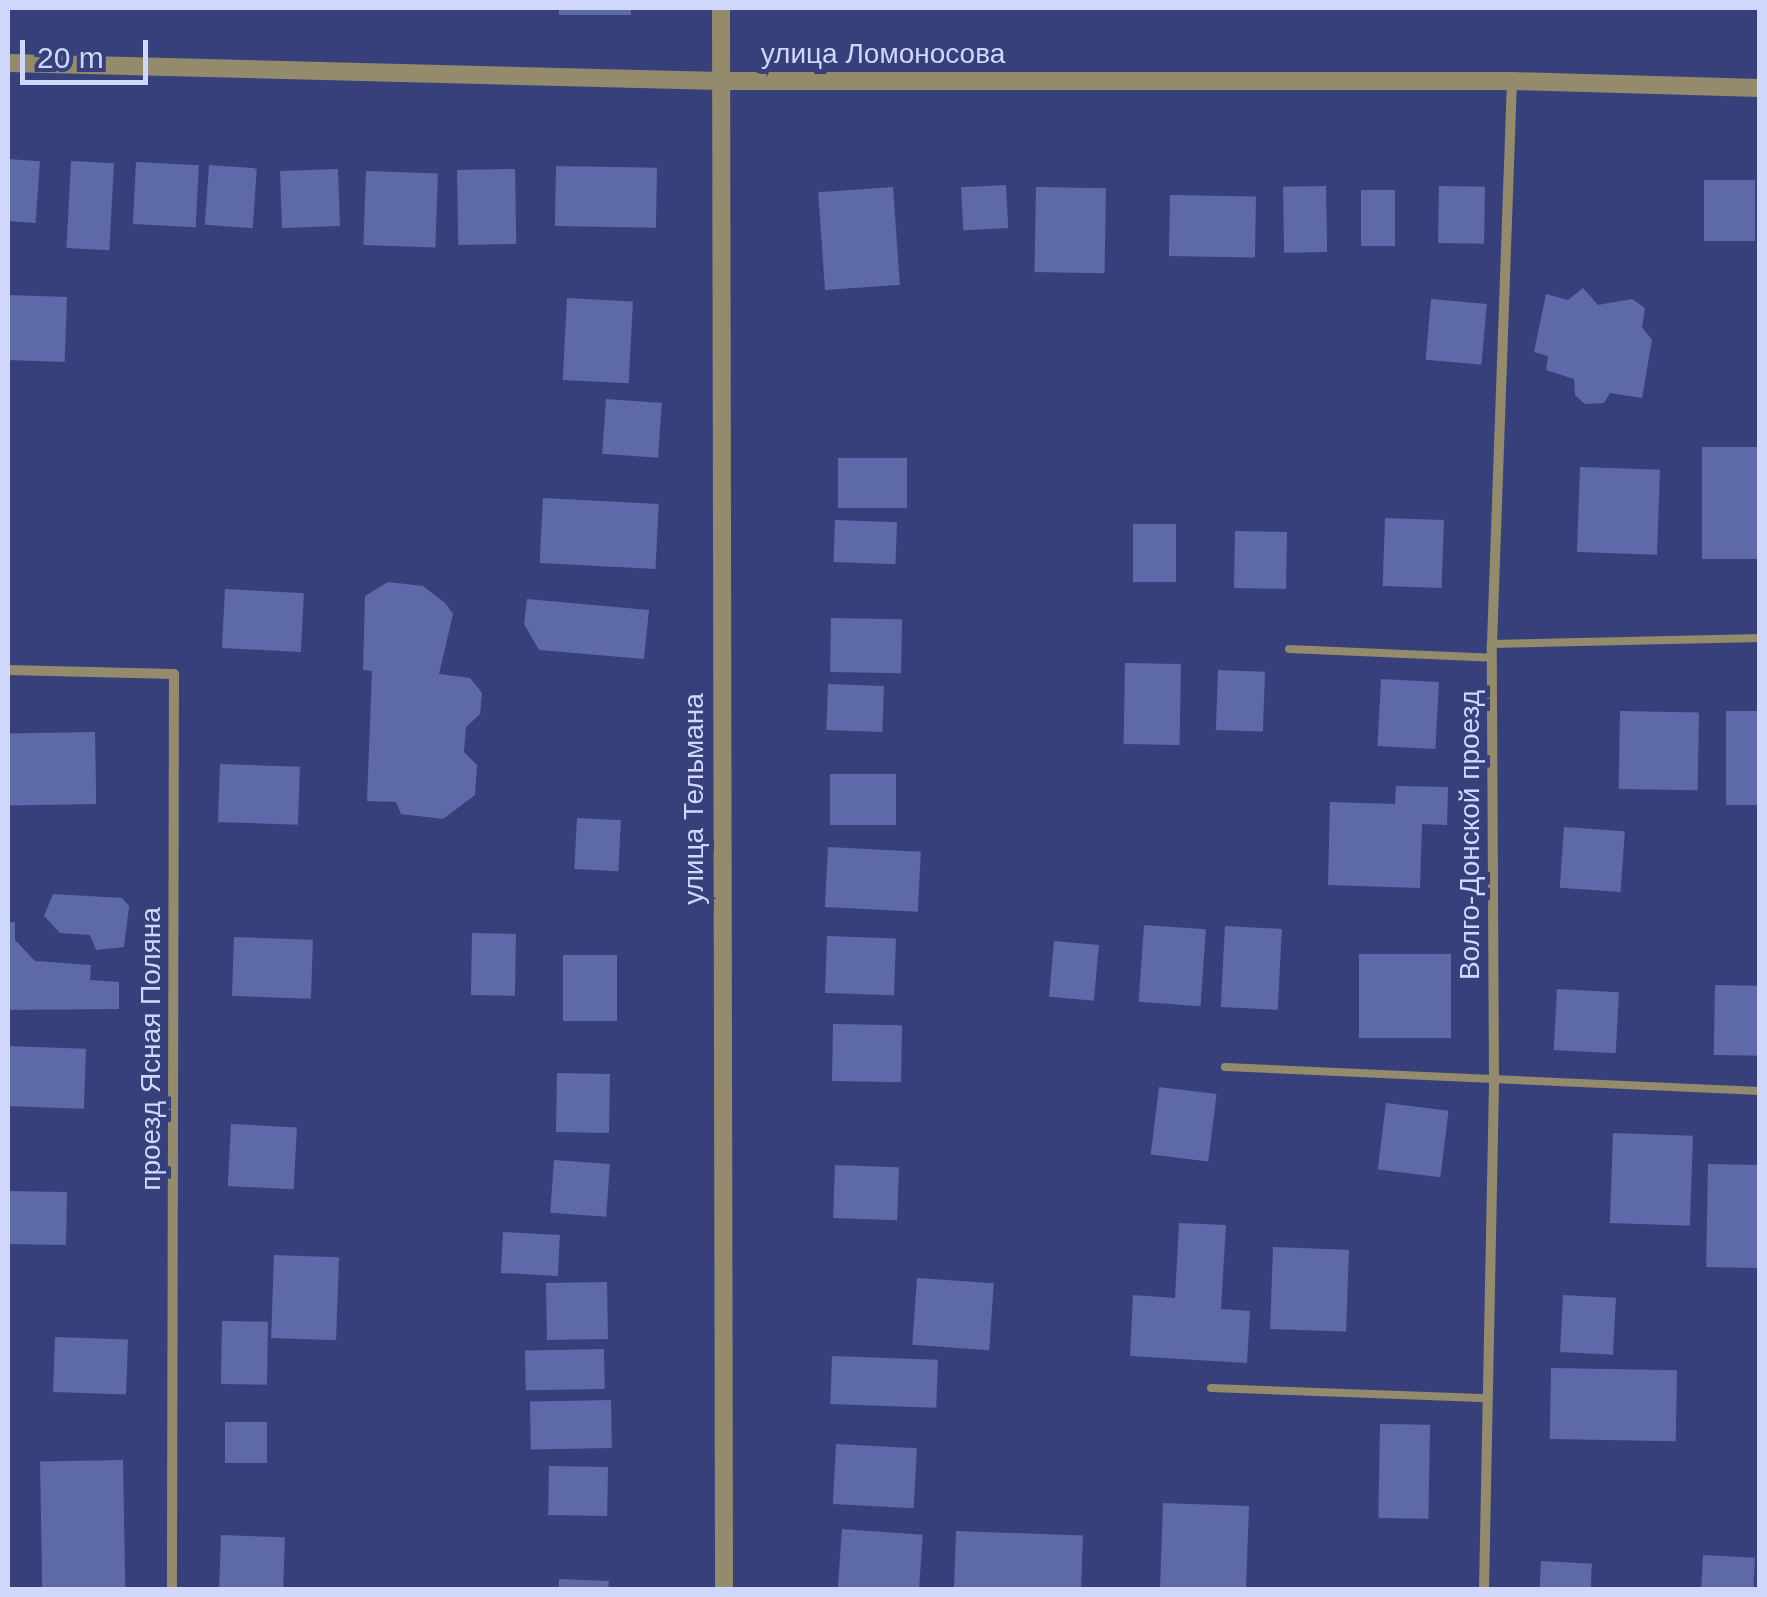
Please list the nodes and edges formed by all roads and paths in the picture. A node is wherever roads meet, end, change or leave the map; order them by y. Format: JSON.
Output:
{"nodes":[{"id":1,"x":721,"y":8,"type":"edge"},
{"id":2,"x":8,"y":63,"type":"edge"},
{"id":3,"x":1512,"y":81,"type":"junction"},
{"id":4,"x":721,"y":82,"type":"junction"},
{"id":5,"x":1760,"y":88,"type":"edge"},
{"id":6,"x":1760,"y":638,"type":"edge"},
{"id":7,"x":1492,"y":644,"type":"junction"},
{"id":8,"x":1289,"y":649,"type":"dead end"},
{"id":9,"x":1492,"y":658,"type":"junction"},
{"id":10,"x":8,"y":670,"type":"edge"},
{"id":11,"x":1225,"y":1067,"type":"dead end"},
{"id":12,"x":1494,"y":1083,"type":"junction"},
{"id":13,"x":1760,"y":1091,"type":"edge"},
{"id":14,"x":1211,"y":1388,"type":"dead end"},
{"id":15,"x":1488,"y":1398,"type":"junction"},
{"id":16,"x":172,"y":1590,"type":"edge"},
{"id":17,"x":724,"y":1590,"type":"edge"},
{"id":18,"x":1484,"y":1590,"type":"edge"}],
"edges":[{"from":1,"to":4,"type":"street","name":"улица Тельмана"},
{"from":2,"to":4,"type":"street","name":"улица Ломоносова"},
{"from":3,"to":4,"type":"street","name":"улица Ломоносова"},
{"from":3,"to":5,"type":"street","name":"улица Ломоносова"},
{"from":3,"to":7,"type":"street","name":"Волго-Донской проезд"},
{"from":4,"to":17,"type":"street","name":"улица Тельмана"},
{"from":6,"to":7,"type":"lane"},
{"from":7,"to":9,"type":"street","name":"Волго-Донской проезд"},
{"from":8,"to":9,"type":"lane"},
{"from":9,"to":12,"type":"street","name":"Волго-Донской проезд"},
{"from":10,"to":16,"type":"street","name":"проезд Ясная Поляна"},
{"from":11,"to":12,"type":"lane"},
{"from":12,"to":13,"type":"lane"},
{"from":12,"to":15,"type":"street","name":"Волго-Донской проезд"},
{"from":14,"to":15,"type":"lane"},
{"from":15,"to":18,"type":"street","name":"Волго-Донской проезд"}]}
